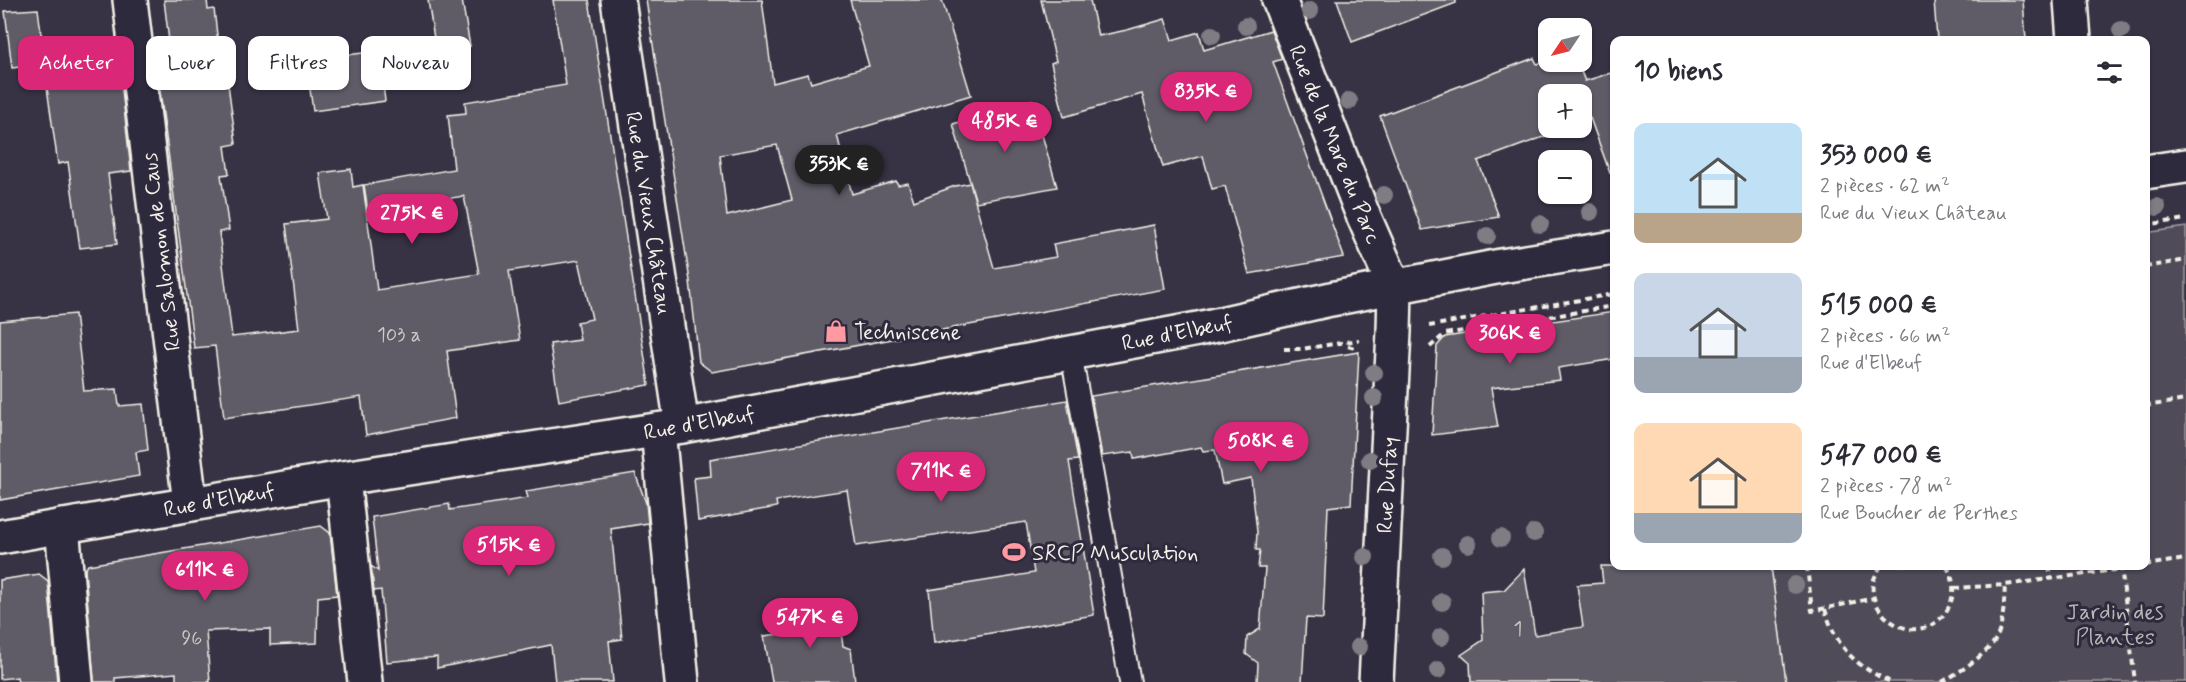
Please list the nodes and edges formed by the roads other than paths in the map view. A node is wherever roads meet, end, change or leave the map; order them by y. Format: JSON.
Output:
{"nodes":[{"id":1,"x":130,"y":0,"type":"edge"},
{"id":2,"x":618,"y":0,"type":"edge"},
{"id":3,"x":1279,"y":0,"type":"edge"},
{"id":4,"x":2071,"y":0,"type":"edge"},
{"id":5,"x":2074,"y":36,"type":"edge"},
{"id":6,"x":2186,"y":166,"type":"edge"},
{"id":7,"x":2150,"y":171,"type":"edge"},
{"id":8,"x":1610,"y":249,"type":"edge"},
{"id":9,"x":1395,"y":288,"type":"junction"},
{"id":10,"x":1071,"y":353,"type":"junction"},
{"id":11,"x":670,"y":428,"type":"junction"},
{"id":12,"x":343,"y":478,"type":"junction"},
{"id":13,"x":190,"y":504,"type":"junction"},
{"id":14,"x":62,"y":526,"type":"junction"},
{"id":15,"x":0,"y":537,"type":"edge"},
{"id":16,"x":76,"y":682,"type":"edge"},
{"id":17,"x":365,"y":682,"type":"edge"},
{"id":18,"x":682,"y":682,"type":"edge"},
{"id":19,"x":1131,"y":682,"type":"edge"},
{"id":20,"x":1376,"y":682,"type":"edge"}],
"edges":[{"from":1,"to":13,"type":"street","name":"Rue Salomon de Caus"},
{"from":2,"to":11,"type":"street","name":"Rue du Vieux Château"},
{"from":3,"to":9,"type":"street","name":"Rue de la Mare du Parc"},
{"from":4,"to":5,"type":"street"},
{"from":6,"to":7,"type":"street"},
{"from":8,"to":9,"type":"street","name":"Rue d'Elbeuf"},
{"from":9,"to":10,"type":"street","name":"Rue d'Elbeuf"},
{"from":9,"to":20,"type":"street","name":"Rue Dufay"},
{"from":10,"to":11,"type":"street","name":"Rue d'Elbeuf"},
{"from":10,"to":19,"type":"lane"},
{"from":11,"to":12,"type":"street","name":"Rue d'Elbeuf"},
{"from":11,"to":18,"type":"street","name":"Rue du Vieux Château"},
{"from":12,"to":13,"type":"street","name":"Rue d'Elbeuf"},
{"from":12,"to":17,"type":"street"},
{"from":13,"to":14,"type":"street","name":"Rue d'Elbeuf"},
{"from":14,"to":15,"type":"street","name":"Rue d'Elbeuf"},
{"from":14,"to":16,"type":"street"}]}
